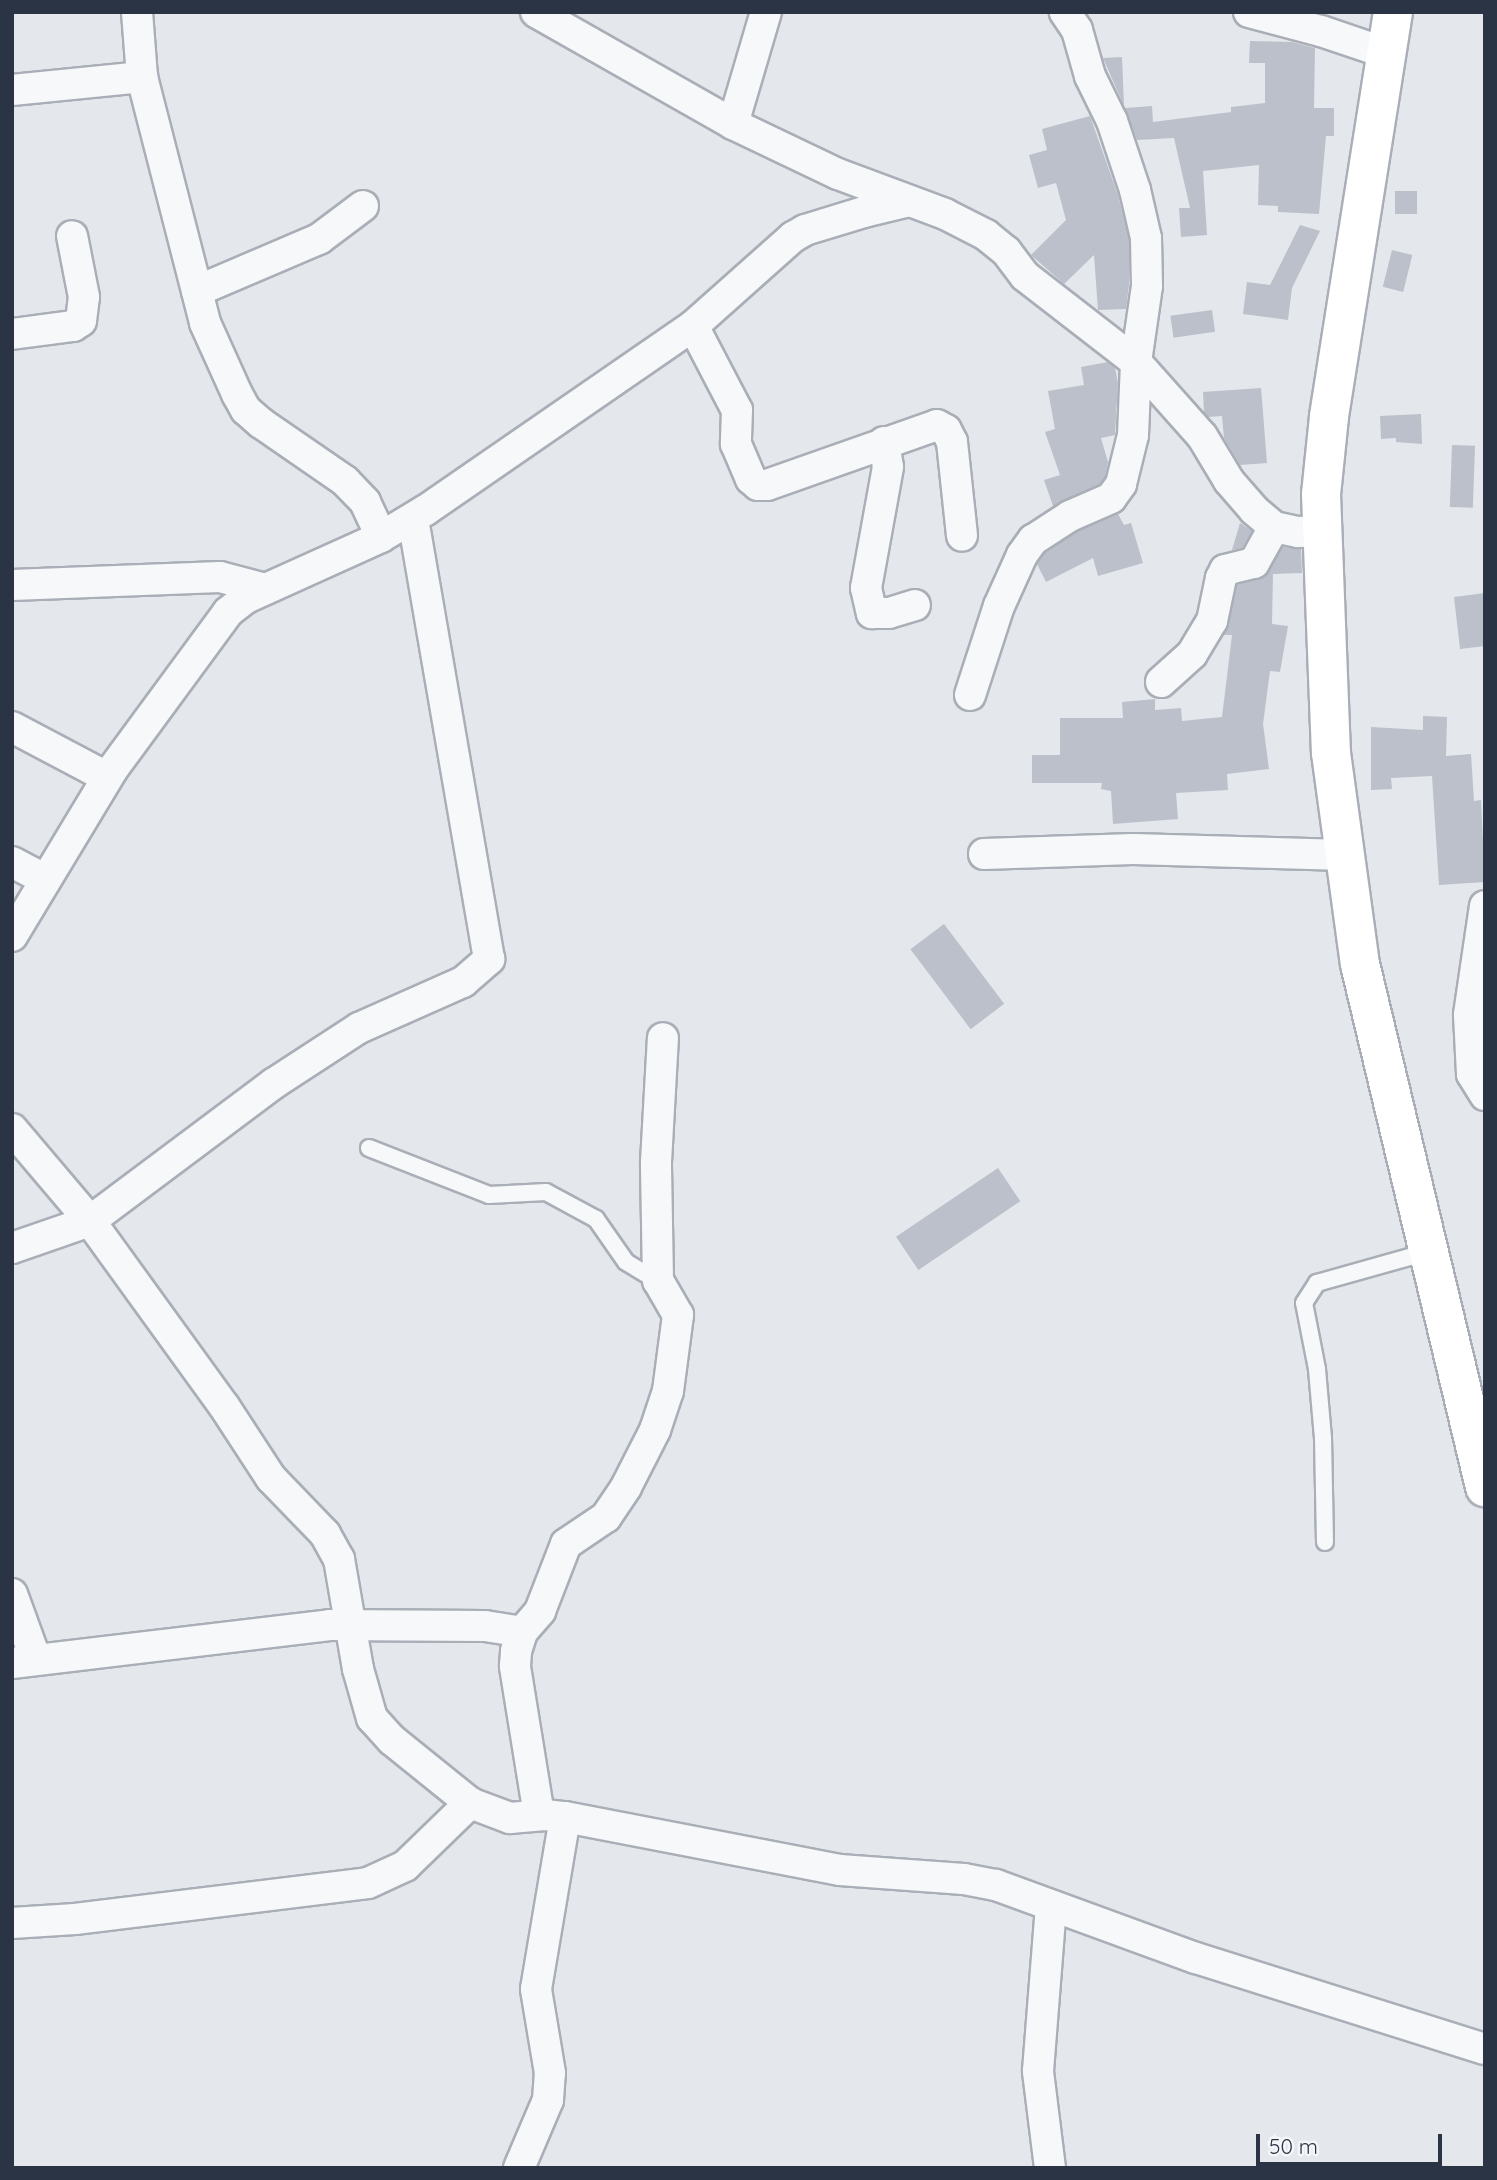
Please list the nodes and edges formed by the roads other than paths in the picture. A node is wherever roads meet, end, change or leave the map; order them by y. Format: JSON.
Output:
{"nodes":[{"id":1,"x":137,"y":12,"type":"edge"},
{"id":2,"x":536,"y":12,"type":"edge"},
{"id":3,"x":766,"y":12,"type":"edge"},
{"id":4,"x":1065,"y":12,"type":"edge"},
{"id":5,"x":1250,"y":12,"type":"edge"},
{"id":6,"x":1394,"y":12,"type":"edge"},
{"id":7,"x":565,"y":20,"type":"edge"},
{"id":8,"x":1322,"y":22,"type":"edge"},
{"id":9,"x":1386,"y":53,"type":"junction"},
{"id":10,"x":142,"y":77,"type":"junction"},
{"id":11,"x":12,"y":90,"type":"edge"},
{"id":12,"x":733,"y":124,"type":"junction"},
{"id":13,"x":909,"y":201,"type":"junction"},
{"id":14,"x":363,"y":206,"type":"dead end"},
{"id":15,"x":72,"y":236,"type":"dead end"},
{"id":16,"x":197,"y":291,"type":"junction"},
{"id":17,"x":693,"y":326,"type":"junction"},
{"id":18,"x":12,"y":334,"type":"edge"},
{"id":19,"x":1136,"y":362,"type":"junction"},
{"id":20,"x":884,"y":442,"type":"junction"},
{"id":21,"x":412,"y":519,"type":"junction"},
{"id":22,"x":1273,"y":527,"type":"junction"},
{"id":23,"x":1322,"y":531,"type":"junction"},
{"id":24,"x":962,"y":535,"type":"dead end"},
{"id":25,"x":381,"y":537,"type":"junction"},
{"id":26,"x":12,"y":585,"type":"edge"},
{"id":27,"x":265,"y":589,"type":"junction"},
{"id":28,"x":915,"y":605,"type":"dead end"},
{"id":29,"x":1161,"y":682,"type":"dead end"},
{"id":30,"x":970,"y":695,"type":"dead end"},
{"id":31,"x":12,"y":727,"type":"edge"},
{"id":32,"x":107,"y":777,"type":"junction"},
{"id":33,"x":984,"y":854,"type":"dead end"},
{"id":34,"x":1345,"y":855,"type":"junction"},
{"id":35,"x":12,"y":862,"type":"edge"},
{"id":36,"x":46,"y":880,"type":"junction"},
{"id":37,"x":1485,"y":906,"type":"edge"},
{"id":38,"x":12,"y":936,"type":"edge"},
{"id":39,"x":663,"y":1038,"type":"dead end"},
{"id":40,"x":1485,"y":1095,"type":"edge"},
{"id":41,"x":12,"y":1129,"type":"edge"},
{"id":42,"x":369,"y":1148,"type":"dead end"},
{"id":43,"x":90,"y":1221,"type":"junction"},
{"id":44,"x":12,"y":1248,"type":"edge"},
{"id":45,"x":1427,"y":1251,"type":"junction"},
{"id":46,"x":658,"y":1281,"type":"junction"},
{"id":47,"x":1485,"y":1487,"type":"edge"},
{"id":48,"x":1325,"y":1542,"type":"dead end"},
{"id":49,"x":12,"y":1594,"type":"edge"},
{"id":50,"x":351,"y":1624,"type":"junction"},
{"id":51,"x":522,"y":1632,"type":"junction"},
{"id":52,"x":24,"y":1661,"type":"edge"},
{"id":53,"x":470,"y":1803,"type":"junction"},
{"id":54,"x":552,"y":1816,"type":"junction"},
{"id":55,"x":1051,"y":1906,"type":"junction"},
{"id":56,"x":12,"y":1923,"type":"edge"},
{"id":57,"x":1485,"y":2049,"type":"edge"},
{"id":58,"x":519,"y":2168,"type":"edge"},
{"id":59,"x":1050,"y":2168,"type":"edge"}],
"edges":[{"from":1,"to":10,"type":"street"},
{"from":2,"to":7,"type":"street"},
{"from":3,"to":12,"type":"street"},
{"from":4,"to":19,"type":"street"},
{"from":5,"to":8,"type":"street"},
{"from":6,"to":9,"type":"main road"},
{"from":7,"to":12,"type":"street"},
{"from":8,"to":9,"type":"street"},
{"from":9,"to":23,"type":"main road"},
{"from":10,"to":11,"type":"street"},
{"from":10,"to":16,"type":"street"},
{"from":12,"to":13,"type":"street"},
{"from":13,"to":17,"type":"street"},
{"from":13,"to":19,"type":"street"},
{"from":14,"to":16,"type":"street"},
{"from":15,"to":18,"type":"street"},
{"from":16,"to":25,"type":"street"},
{"from":17,"to":20,"type":"street"},
{"from":17,"to":21,"type":"street"},
{"from":19,"to":22,"type":"street"},
{"from":19,"to":30,"type":"street"},
{"from":20,"to":24,"type":"street"},
{"from":20,"to":28,"type":"street"},
{"from":21,"to":25,"type":"street"},
{"from":21,"to":43,"type":"street"},
{"from":22,"to":23,"type":"street"},
{"from":22,"to":29,"type":"street"},
{"from":23,"to":34,"type":"main road"},
{"from":25,"to":27,"type":"street"},
{"from":26,"to":27,"type":"street"},
{"from":27,"to":32,"type":"street"},
{"from":31,"to":32,"type":"street"},
{"from":32,"to":36,"type":"street"},
{"from":33,"to":34,"type":"street"},
{"from":34,"to":45,"type":"main road"},
{"from":35,"to":36,"type":"street"},
{"from":36,"to":38,"type":"street"},
{"from":37,"to":40,"type":"street"},
{"from":39,"to":46,"type":"street"},
{"from":41,"to":43,"type":"street"},
{"from":42,"to":46,"type":"lane"},
{"from":43,"to":44,"type":"street"},
{"from":43,"to":50,"type":"street"},
{"from":45,"to":47,"type":"main road"},
{"from":45,"to":48,"type":"lane"},
{"from":46,"to":51,"type":"street"},
{"from":49,"to":52,"type":"street"},
{"from":50,"to":51,"type":"street"},
{"from":50,"to":52,"type":"street"},
{"from":50,"to":53,"type":"street"},
{"from":51,"to":54,"type":"street"},
{"from":53,"to":54,"type":"street"},
{"from":53,"to":56,"type":"street"},
{"from":54,"to":55,"type":"street"},
{"from":54,"to":58,"type":"street"},
{"from":55,"to":57,"type":"street"},
{"from":55,"to":59,"type":"street"}]}
